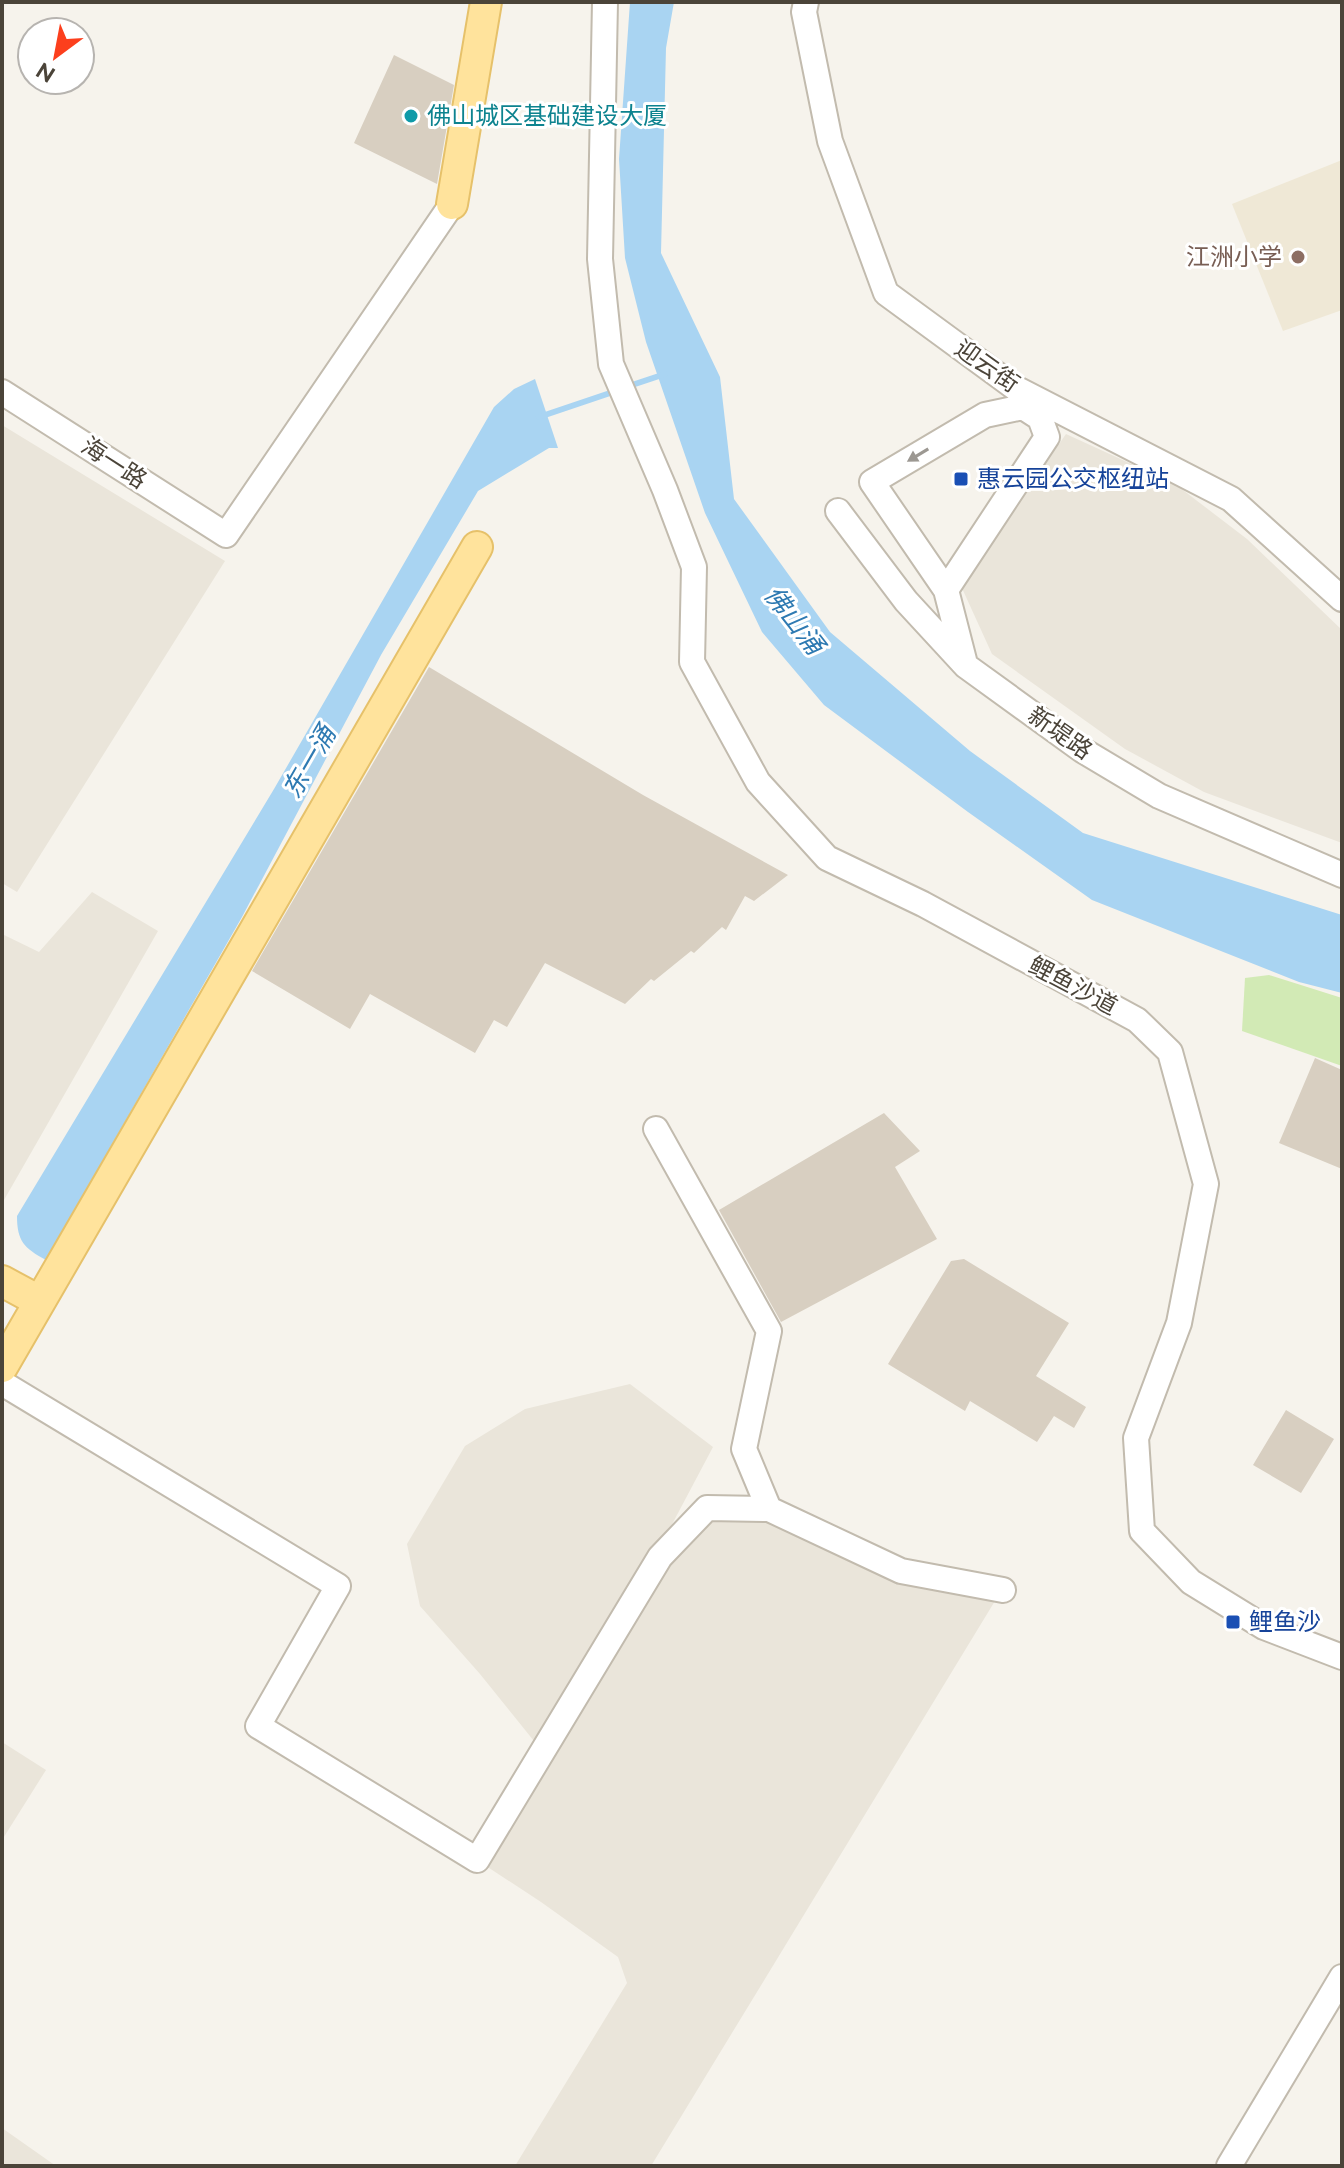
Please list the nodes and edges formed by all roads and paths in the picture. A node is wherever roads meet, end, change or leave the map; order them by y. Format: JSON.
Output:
{"nodes":[{"id":1,"x":486,"y":2,"type":"edge"},
{"id":2,"x":605,"y":2,"type":"edge"},
{"id":3,"x":806,"y":2,"type":"edge"},
{"id":4,"x":452,"y":204,"type":"joint"},
{"id":5,"x":2,"y":392,"type":"edge"},
{"id":6,"x":838,"y":511,"type":"dead end"},
{"id":7,"x":477,"y":547,"type":"dead end"},
{"id":8,"x":946,"y":590,"type":"junction"},
{"id":9,"x":1342,"y":599,"type":"edge"},
{"id":10,"x":966,"y":666,"type":"junction"},
{"id":11,"x":1342,"y":875,"type":"edge"},
{"id":12,"x":656,"y":1129,"type":"dead end"},
{"id":13,"x":2,"y":1281,"type":"edge"},
{"id":14,"x":39,"y":1301,"type":"junction"},
{"id":15,"x":2,"y":1367,"type":"edge"},
{"id":16,"x":2,"y":1383,"type":"edge"},
{"id":17,"x":769,"y":1509,"type":"junction"},
{"id":18,"x":1003,"y":1590,"type":"dead end"},
{"id":19,"x":1342,"y":1657,"type":"edge"},
{"id":20,"x":1342,"y":1977,"type":"edge"},
{"id":21,"x":1229,"y":2166,"type":"edge"}],
"edges":[{"from":1,"to":4,"type":"main road"},
{"from":2,"to":19,"type":"street","name":"鲤鱼沙道"},
{"from":3,"to":9,"type":"street","name":"迎云街"},
{"from":4,"to":5,"type":"street","name":"海一路"},
{"from":6,"to":10,"type":"street","name":"新堤路"},
{"from":7,"to":14,"type":"main road"},
{"from":8,"to":8,"type":"street","one_way":true},
{"from":8,"to":10,"type":"street"},
{"from":10,"to":11,"type":"street","name":"新堤路"},
{"from":12,"to":17,"type":"street"},
{"from":13,"to":14,"type":"main road"},
{"from":14,"to":15,"type":"main road"},
{"from":16,"to":17,"type":"street"},
{"from":17,"to":18,"type":"street"},
{"from":20,"to":21,"type":"street"}]}
